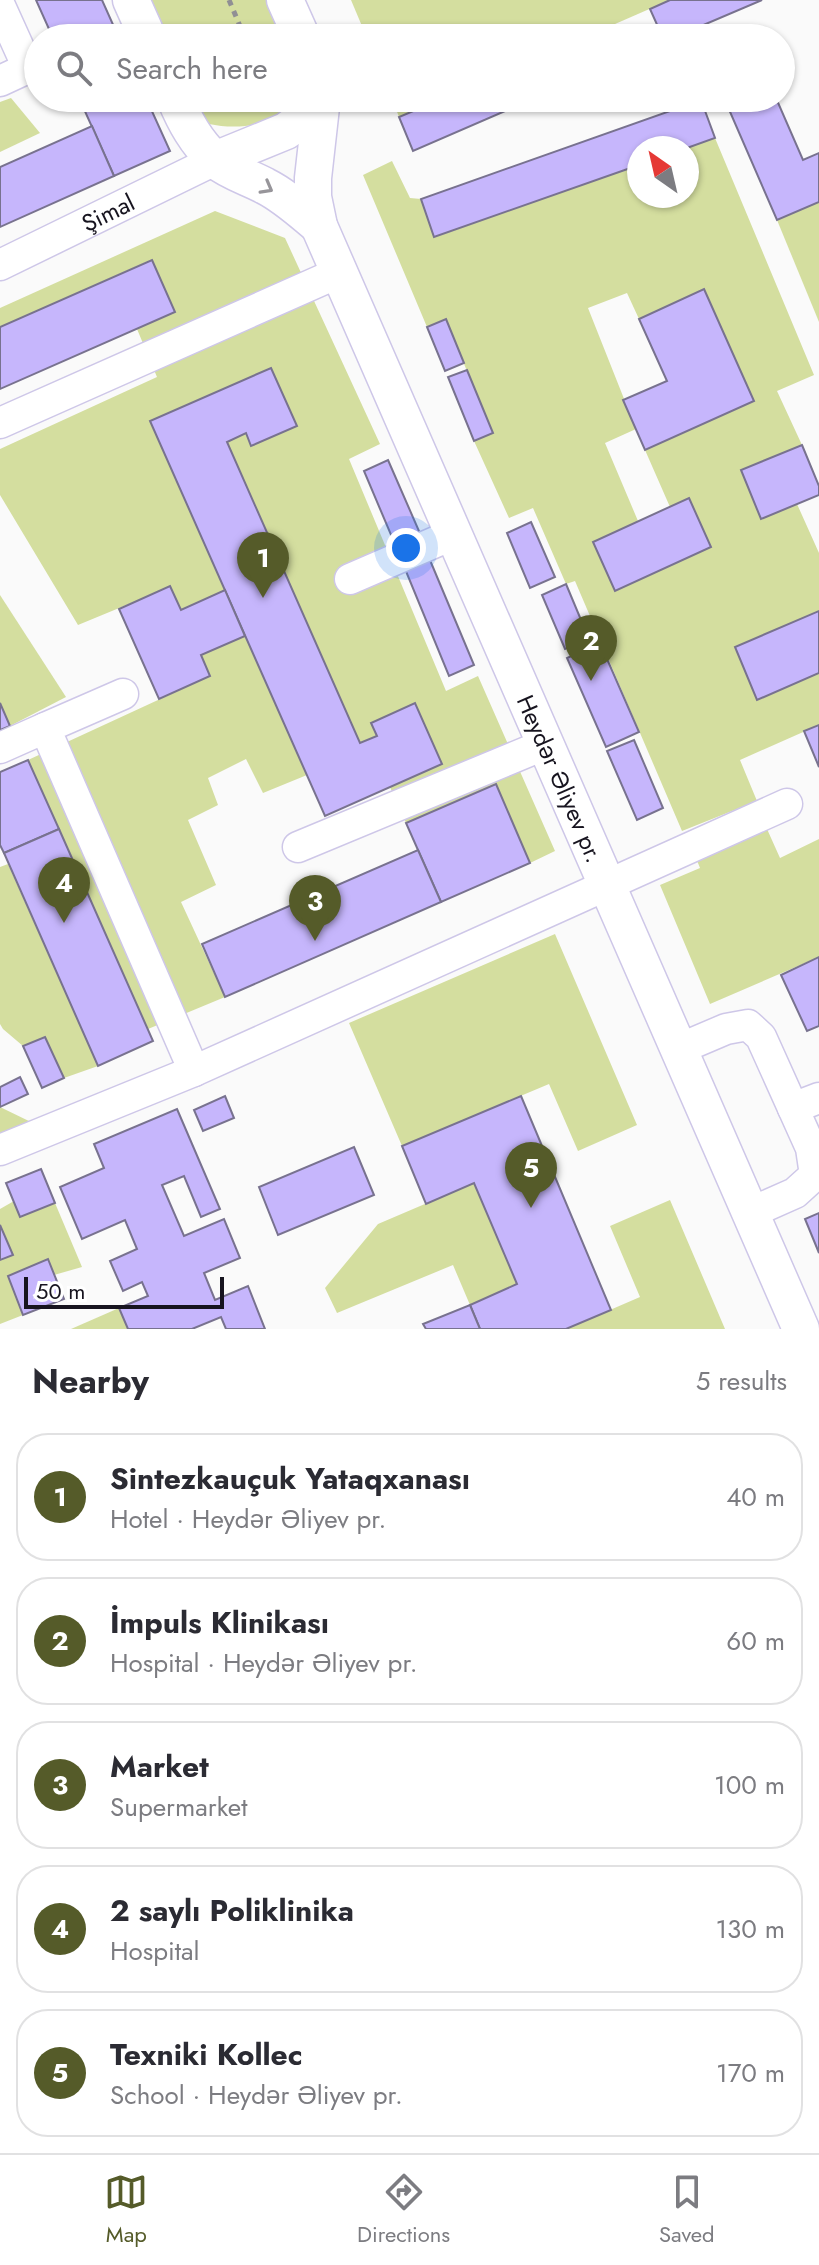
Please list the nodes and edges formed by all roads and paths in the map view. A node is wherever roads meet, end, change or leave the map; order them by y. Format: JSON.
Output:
{"nodes":[{"id":1,"x":131,"y":0,"type":"edge"},
{"id":2,"x":229,"y":0,"type":"edge"},
{"id":3,"x":285,"y":0,"type":"edge"},
{"id":4,"x":0,"y":6,"type":"edge"},
{"id":5,"x":142,"y":24,"type":"edge"},
{"id":6,"x":239,"y":24,"type":"edge"},
{"id":7,"x":296,"y":24,"type":"edge"},
{"id":8,"x":24,"y":59,"type":"edge"},
{"id":9,"x":24,"y":70,"type":"edge"},
{"id":10,"x":0,"y":81,"type":"edge"},
{"id":11,"x":182,"y":112,"type":"edge"},
{"id":12,"x":305,"y":112,"type":"edge"},
{"id":13,"x":320,"y":112,"type":"edge"},
{"id":14,"x":215,"y":160,"type":"junction"},
{"id":15,"x":319,"y":226,"type":"junction"},
{"id":16,"x":0,"y":265,"type":"edge"},
{"id":17,"x":340,"y":272,"type":"junction"},
{"id":18,"x":0,"y":423,"type":"edge"},
{"id":19,"x":454,"y":534,"type":"junction"},
{"id":20,"x":350,"y":579,"type":"dead end"},
{"id":21,"x":123,"y":694,"type":"dead end"},
{"id":22,"x":45,"y":728,"type":"junction"},
{"id":23,"x":546,"y":744,"type":"junction"},
{"id":24,"x":0,"y":748,"type":"edge"},
{"id":25,"x":787,"y":804,"type":"dead end"},
{"id":26,"x":298,"y":847,"type":"dead end"},
{"id":27,"x":607,"y":884,"type":"junction"},
{"id":28,"x":679,"y":1049,"type":"junction"},
{"id":29,"x":194,"y":1071,"type":"junction"},
{"id":30,"x":806,"y":1103,"type":"edge"},
{"id":31,"x":0,"y":1150,"type":"edge"},
{"id":32,"x":750,"y":1213,"type":"junction"},
{"id":33,"x":801,"y":1329,"type":"edge"}],
"edges":[{"from":1,"to":5,"type":"main road"},
{"from":2,"to":6,"type":"path"},
{"from":3,"to":7,"type":"main road"},
{"from":4,"to":8,"type":"street"},
{"from":9,"to":10,"type":"street"},
{"from":11,"to":14,"type":"main road","name":"Heydər Əliyev pr."},
{"from":12,"to":14,"type":"main road"},
{"from":13,"to":15,"type":"main road","name":"Heydər Əliyev pr."},
{"from":14,"to":15,"type":"main road","name":"Heydər Əliyev pr.","one_way":true},
{"from":14,"to":16,"type":"street","name":"Şimal"},
{"from":15,"to":17,"type":"main road","name":"Heydər Əliyev pr."},
{"from":17,"to":18,"type":"street"},
{"from":17,"to":19,"type":"main road","name":"Heydər Əliyev pr."},
{"from":19,"to":20,"type":"street"},
{"from":19,"to":23,"type":"main road","name":"Heydər Əliyev pr."},
{"from":21,"to":22,"type":"street"},
{"from":22,"to":24,"type":"street"},
{"from":22,"to":29,"type":"street"},
{"from":23,"to":26,"type":"street"},
{"from":23,"to":27,"type":"main road","name":"Heydər Əliyev pr."},
{"from":25,"to":27,"type":"street"},
{"from":27,"to":28,"type":"main road","name":"Heydər Əliyev pr."},
{"from":27,"to":29,"type":"street"},
{"from":28,"to":30,"type":"street"},
{"from":28,"to":32,"type":"main road","name":"Heydər Əliyev pr."},
{"from":29,"to":31,"type":"street"},
{"from":30,"to":32,"type":"street"},
{"from":32,"to":33,"type":"main road","name":"Heydər Əliyev pr."}]}
